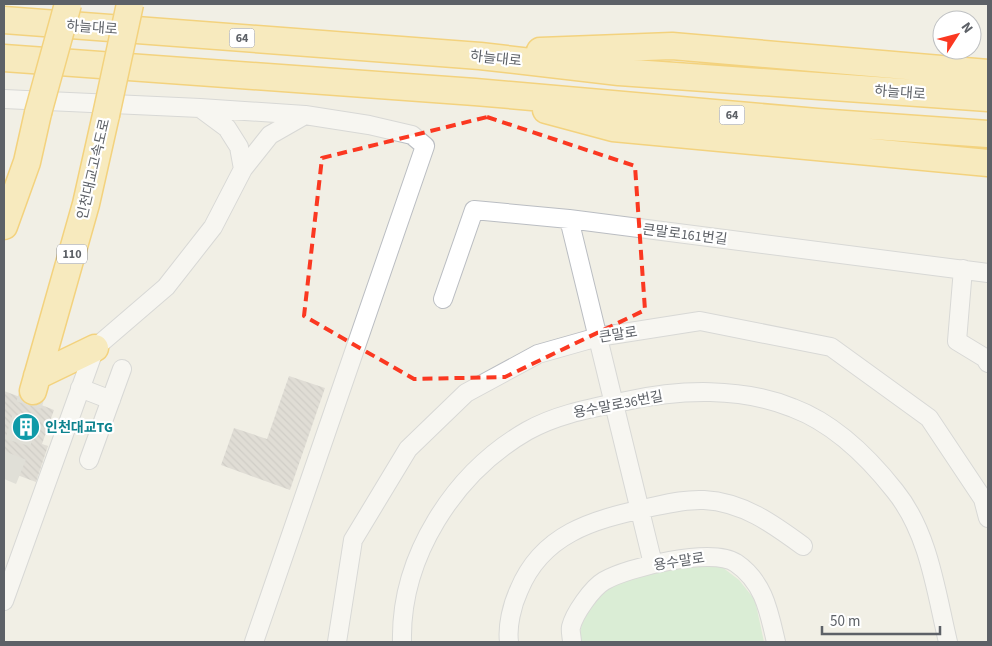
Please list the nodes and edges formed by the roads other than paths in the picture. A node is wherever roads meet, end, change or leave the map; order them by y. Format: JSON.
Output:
{"nodes":[{"id":1,"x":68,"y":4,"type":"edge"},
{"id":2,"x":130,"y":4,"type":"edge"},
{"id":3,"x":4,"y":20,"type":"edge"},
{"id":4,"x":480,"y":56,"type":"junction"},
{"id":5,"x":4,"y":58,"type":"edge"},
{"id":6,"x":988,"y":73,"type":"edge"},
{"id":7,"x":475,"y":92,"type":"junction"},
{"id":8,"x":988,"y":98,"type":"edge"},
{"id":9,"x":4,"y":99,"type":"edge"},
{"id":10,"x":200,"y":108,"type":"junction"},
{"id":11,"x":305,"y":115,"type":"junction"},
{"id":12,"x":988,"y":134,"type":"edge"},
{"id":13,"x":988,"y":163,"type":"edge"},
{"id":14,"x":243,"y":169,"type":"junction"},
{"id":15,"x":569,"y":219,"type":"junction"},
{"id":16,"x":4,"y":226,"type":"edge"},
{"id":17,"x":963,"y":269,"type":"junction"},
{"id":18,"x":988,"y":273,"type":"edge"},
{"id":19,"x":443,"y":299,"type":"dead end"},
{"id":20,"x":598,"y":337,"type":"junction"},
{"id":21,"x":95,"y":348,"type":"junction"},
{"id":22,"x":987,"y":360,"type":"edge"},
{"id":23,"x":122,"y":369,"type":"dead end"},
{"id":24,"x":80,"y":388,"type":"junction"},
{"id":25,"x":111,"y":400,"type":"junction"},
{"id":26,"x":614,"y":404,"type":"junction"},
{"id":27,"x":89,"y":460,"type":"dead end"},
{"id":28,"x":640,"y":510,"type":"junction"},
{"id":29,"x":988,"y":518,"type":"edge"},
{"id":30,"x":803,"y":546,"type":"dead end"},
{"id":31,"x":653,"y":564,"type":"junction"},
{"id":32,"x":4,"y":600,"type":"edge"},
{"id":33,"x":254,"y":642,"type":"edge"},
{"id":34,"x":337,"y":642,"type":"edge"},
{"id":35,"x":402,"y":642,"type":"edge"},
{"id":36,"x":509,"y":642,"type":"edge"},
{"id":37,"x":572,"y":642,"type":"edge"},
{"id":38,"x":776,"y":642,"type":"edge"},
{"id":39,"x":948,"y":642,"type":"edge"}],
"edges":[{"from":1,"to":16,"type":"highway","bridge":true},
{"from":2,"to":21,"type":"highway","name":"인천대교고속도로","number":"110","bridge":true},
{"from":3,"to":4,"type":"highway","name":"하늘대로","number":"64"},
{"from":4,"to":6,"type":"highway"},
{"from":4,"to":8,"type":"highway","name":"하늘대로","number":"64"},
{"from":5,"to":7,"type":"highway","number":"64"},
{"from":7,"to":12,"type":"highway","number":"64"},
{"from":7,"to":13,"type":"highway"},
{"from":9,"to":10,"type":"street"},
{"from":10,"to":11,"type":"street"},
{"from":10,"to":14,"type":"street"},
{"from":11,"to":14,"type":"street"},
{"from":11,"to":33,"type":"street"},
{"from":14,"to":21,"type":"street"},
{"from":15,"to":17,"type":"street","name":"큰말로161번길"},
{"from":15,"to":19,"type":"street","name":"큰말로161번길"},
{"from":15,"to":20,"type":"street"},
{"from":17,"to":18,"type":"street","name":"큰말로161번길"},
{"from":17,"to":22,"type":"street"},
{"from":20,"to":26,"type":"street"},
{"from":20,"to":29,"type":"street","name":"큰말로"},
{"from":20,"to":34,"type":"street","name":"큰말로"},
{"from":21,"to":24,"type":"street"},
{"from":23,"to":25,"type":"street"},
{"from":24,"to":25,"type":"street"},
{"from":24,"to":32,"type":"street"},
{"from":25,"to":27,"type":"street"},
{"from":26,"to":28,"type":"street"},
{"from":26,"to":35,"type":"street","name":"용수말로36번길"},
{"from":26,"to":39,"type":"street","name":"용수말로36번길"},
{"from":28,"to":30,"type":"street"},
{"from":28,"to":31,"type":"street"},
{"from":28,"to":36,"type":"street"},
{"from":31,"to":37,"type":"street","name":"용수말로"},
{"from":31,"to":38,"type":"street","name":"용수말로"}]}
